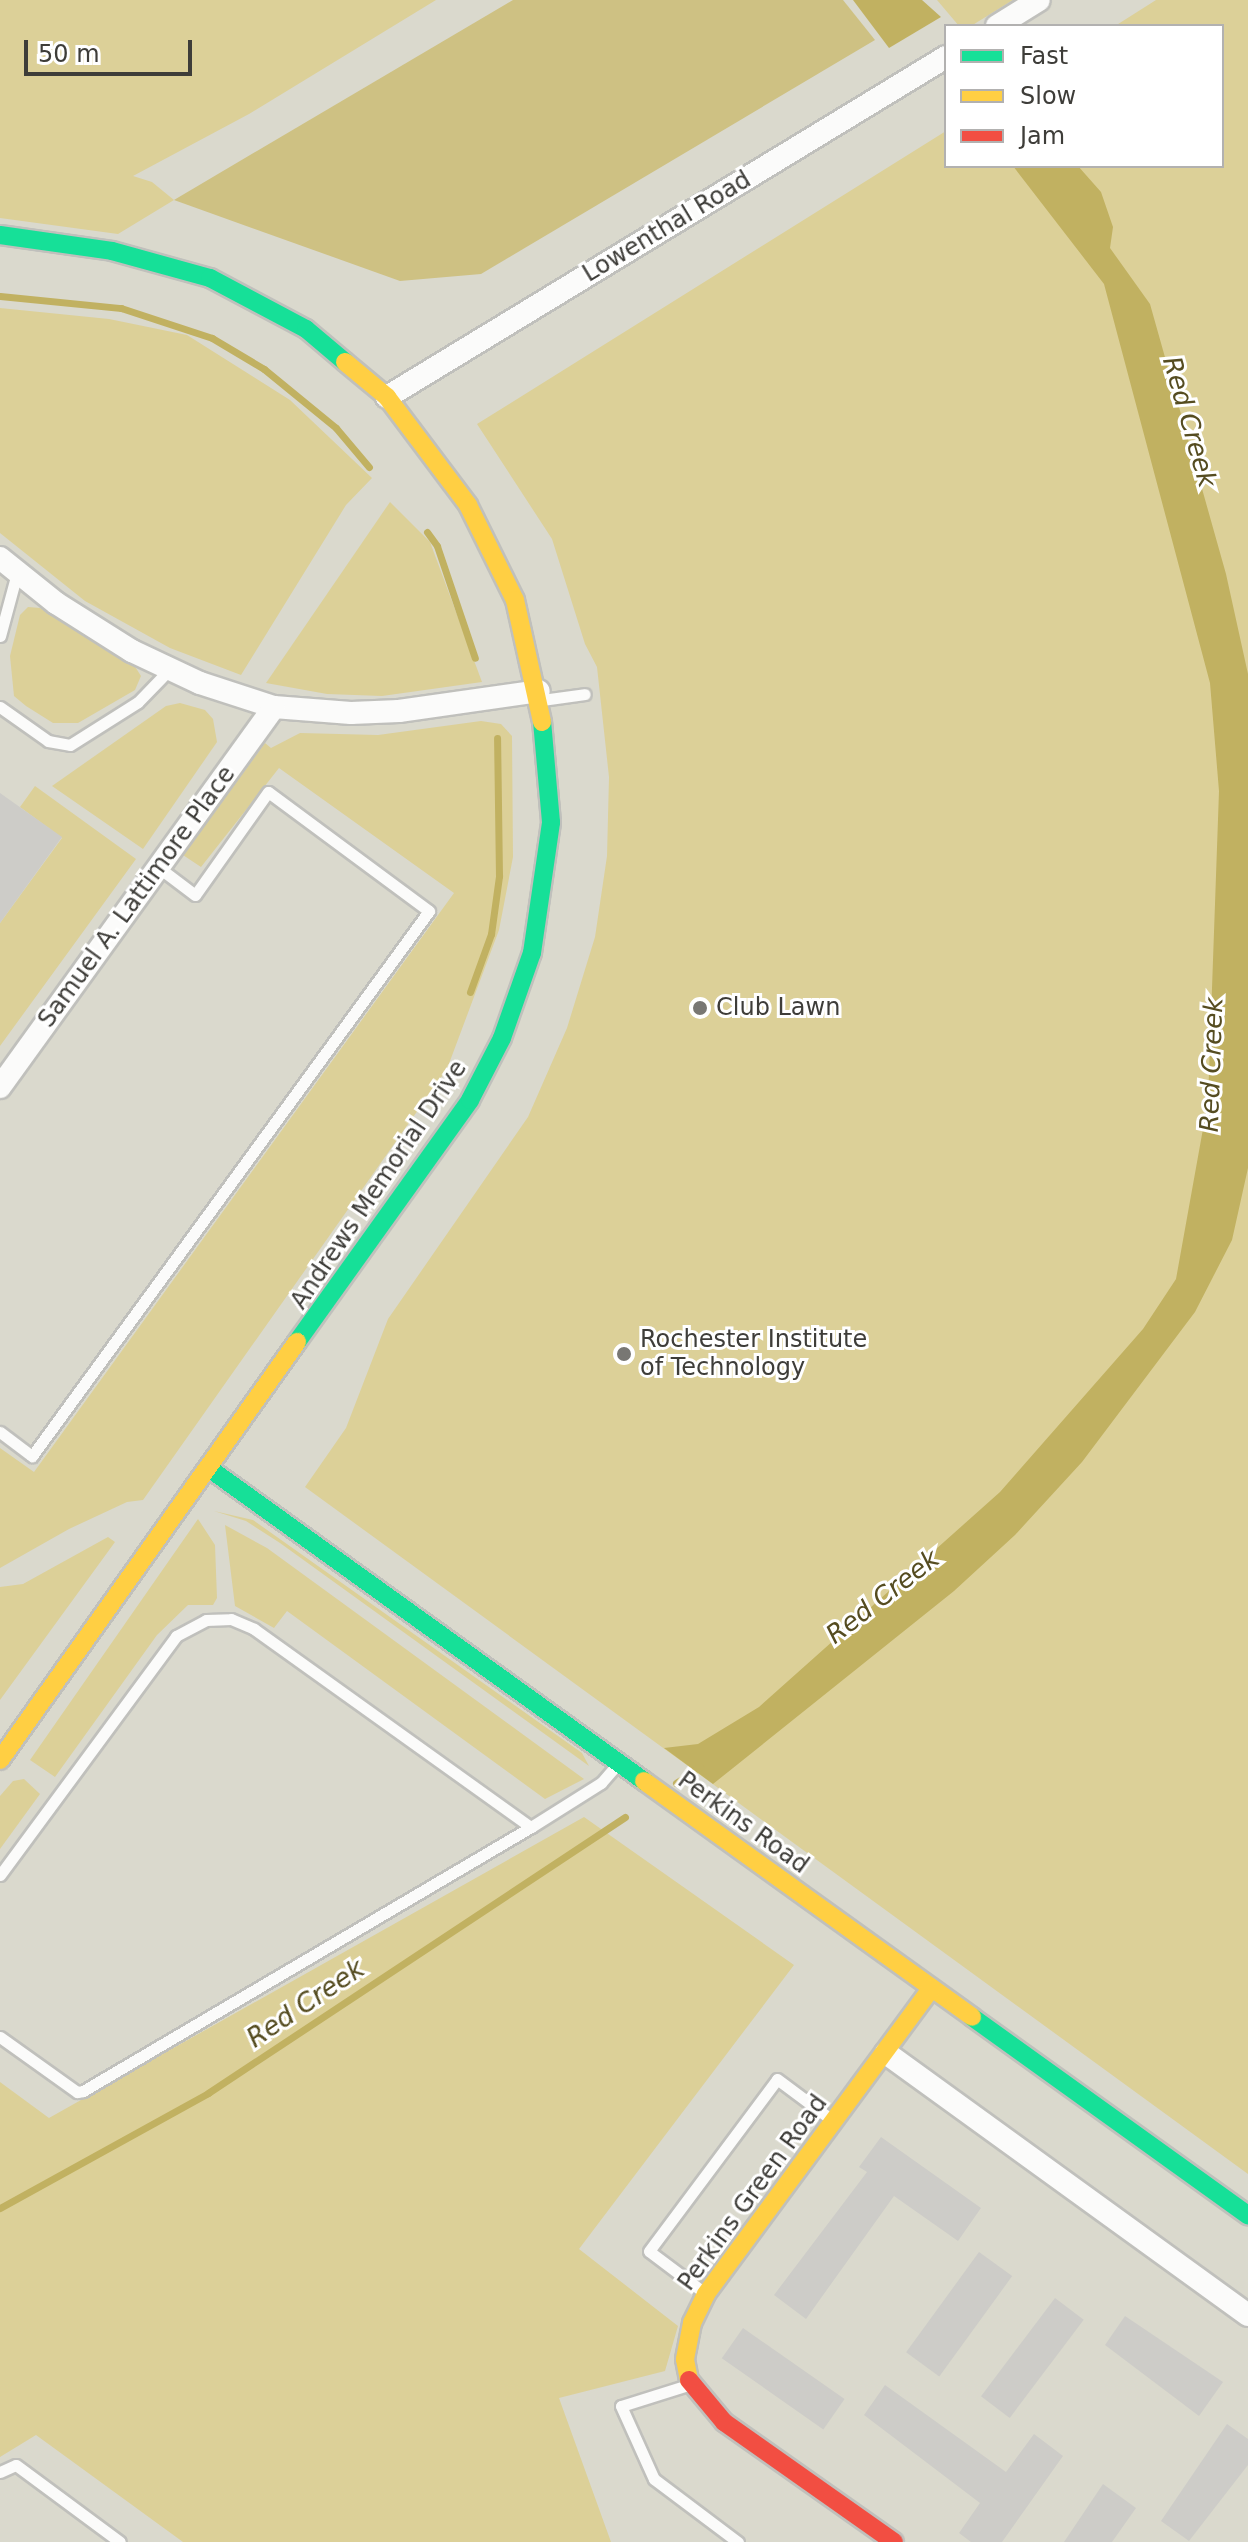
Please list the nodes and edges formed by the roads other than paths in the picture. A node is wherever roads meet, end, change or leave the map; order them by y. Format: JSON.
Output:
{"nodes":[{"id":1,"x":1039,"y":0,"type":"edge"},
{"id":2,"x":1000,"y":24,"type":"edge"},
{"id":3,"x":944,"y":58,"type":"edge"},
{"id":4,"x":0,"y":235,"type":"edge"},
{"id":5,"x":387,"y":397,"type":"junction"},
{"id":6,"x":8,"y":565,"type":"edge"},
{"id":7,"x":0,"y":636,"type":"edge"},
{"id":8,"x":169,"y":670,"type":"junction"},
{"id":9,"x":585,"y":694,"type":"dead end"},
{"id":10,"x":540,"y":696,"type":"junction"},
{"id":11,"x":0,"y":707,"type":"edge"},
{"id":12,"x":274,"y":707,"type":"junction"},
{"id":13,"x":158,"y":867,"type":"junction"},
{"id":14,"x":0,"y":1087,"type":"edge"},
{"id":15,"x":0,"y":1432,"type":"edge"},
{"id":16,"x":210,"y":1469,"type":"junction"},
{"id":17,"x":0,"y":1760,"type":"edge"},
{"id":18,"x":619,"y":1763,"type":"junction"},
{"id":19,"x":531,"y":1827,"type":"junction"},
{"id":20,"x":0,"y":1875,"type":"edge"},
{"id":21,"x":932,"y":1988,"type":"junction"},
{"id":22,"x":0,"y":2037,"type":"edge"},
{"id":23,"x":886,"y":2053,"type":"junction"},
{"id":24,"x":833,"y":2120,"type":"junction"},
{"id":25,"x":1248,"y":2215,"type":"edge"},
{"id":26,"x":706,"y":2294,"type":"junction"},
{"id":27,"x":1248,"y":2315,"type":"edge"},
{"id":28,"x":690,"y":2384,"type":"junction"},
{"id":29,"x":0,"y":2472,"type":"edge"},
{"id":30,"x":882,"y":2538,"type":"edge"},
{"id":31,"x":120,"y":2542,"type":"edge"},
{"id":32,"x":738,"y":2542,"type":"edge"}],
"edges":[{"from":1,"to":2,"type":"street"},
{"from":3,"to":5,"type":"street","name":"Lowenthal Road"},
{"from":4,"to":5,"type":"street","name":"Andrews Memorial Drive"},
{"from":5,"to":10,"type":"street","name":"Andrews Memorial Drive"},
{"from":6,"to":7,"type":"lane"},
{"from":6,"to":8,"type":"street"},
{"from":8,"to":11,"type":"lane"},
{"from":8,"to":12,"type":"street"},
{"from":9,"to":10,"type":"lane"},
{"from":10,"to":12,"type":"street"},
{"from":10,"to":16,"type":"street","name":"Andrews Memorial Drive"},
{"from":12,"to":13,"type":"street","name":"Samuel A. Lattimore Place"},
{"from":13,"to":14,"type":"street","name":"Samuel A. Lattimore Place"},
{"from":13,"to":15,"type":"lane"},
{"from":16,"to":17,"type":"street","name":"Andrews Memorial Drive"},
{"from":16,"to":18,"type":"street","name":"Perkins Road"},
{"from":18,"to":19,"type":"lane"},
{"from":18,"to":21,"type":"street","name":"Perkins Road"},
{"from":19,"to":20,"type":"lane"},
{"from":19,"to":22,"type":"lane"},
{"from":21,"to":23,"type":"street","name":"Perkins Green Road"},
{"from":21,"to":25,"type":"street","name":"Perkins Road"},
{"from":23,"to":24,"type":"street","name":"Perkins Green Road"},
{"from":23,"to":27,"type":"street"},
{"from":24,"to":26,"type":"street","name":"Perkins Green Road"},
{"from":24,"to":26,"type":"lane"},
{"from":26,"to":28,"type":"street","name":"Perkins Green Road"},
{"from":28,"to":30,"type":"street"},
{"from":28,"to":32,"type":"lane"},
{"from":29,"to":31,"type":"lane"}]}
